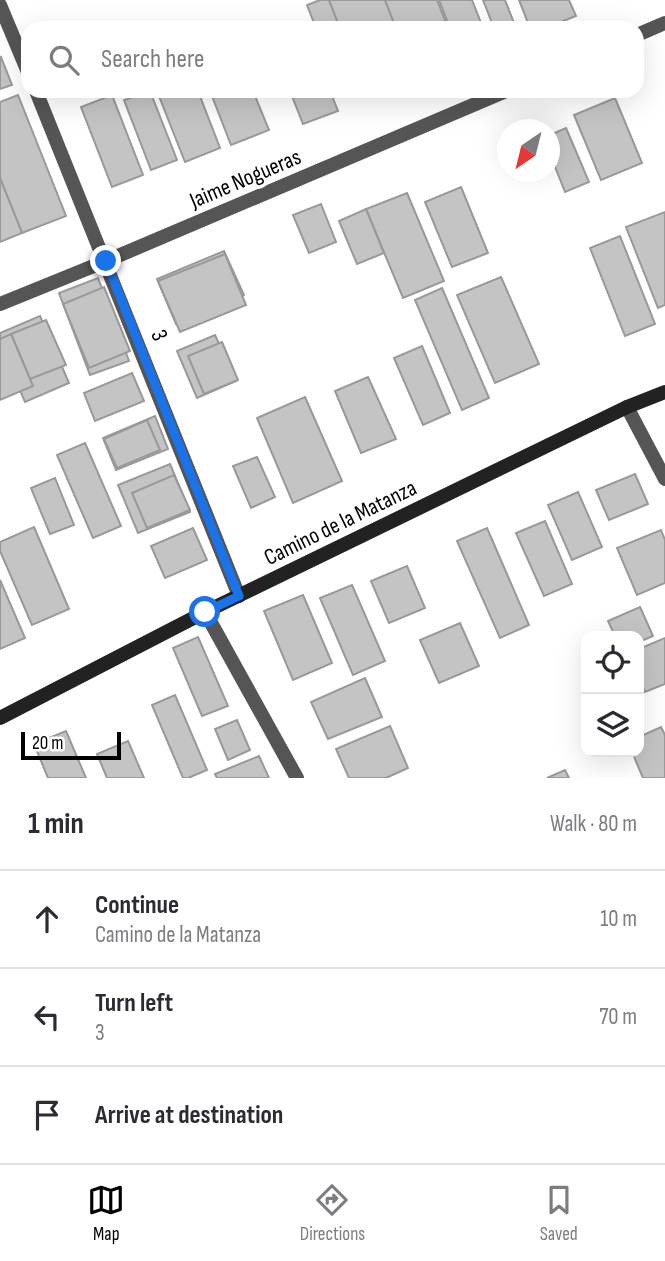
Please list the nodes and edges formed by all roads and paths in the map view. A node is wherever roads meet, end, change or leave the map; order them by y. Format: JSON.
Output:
{"nodes":[{"id":1,"x":0,"y":5,"type":"edge"},
{"id":2,"x":665,"y":23,"type":"edge"},
{"id":3,"x":644,"y":32,"type":"edge"},
{"id":4,"x":21,"y":55,"type":"edge"},
{"id":5,"x":39,"y":98,"type":"edge"},
{"id":6,"x":490,"y":98,"type":"edge"},
{"id":7,"x":106,"y":261,"type":"junction"},
{"id":8,"x":0,"y":304,"type":"edge"},
{"id":9,"x":665,"y":392,"type":"edge"},
{"id":10,"x":627,"y":407,"type":"junction"},
{"id":11,"x":665,"y":479,"type":"edge"},
{"id":12,"x":239,"y":596,"type":"junction"},
{"id":13,"x":205,"y":612,"type":"junction"},
{"id":14,"x":0,"y":718,"type":"edge"},
{"id":15,"x":298,"y":778,"type":"edge"}],
"edges":[{"from":1,"to":4,"type":"street"},
{"from":2,"to":3,"type":"street"},
{"from":5,"to":7,"type":"street","name":"3"},
{"from":6,"to":7,"type":"street","name":"Jaime Nogueras"},
{"from":7,"to":8,"type":"street","name":"Jaime Nogueras"},
{"from":7,"to":12,"type":"street","name":"3"},
{"from":9,"to":10,"type":"main road","name":"Camino de la Matanza"},
{"from":10,"to":11,"type":"street"},
{"from":10,"to":12,"type":"main road","name":"Camino de la Matanza"},
{"from":12,"to":13,"type":"main road","name":"Camino de la Matanza"},
{"from":13,"to":14,"type":"main road","name":"Camino de la Matanza"},
{"from":13,"to":15,"type":"street"}]}
